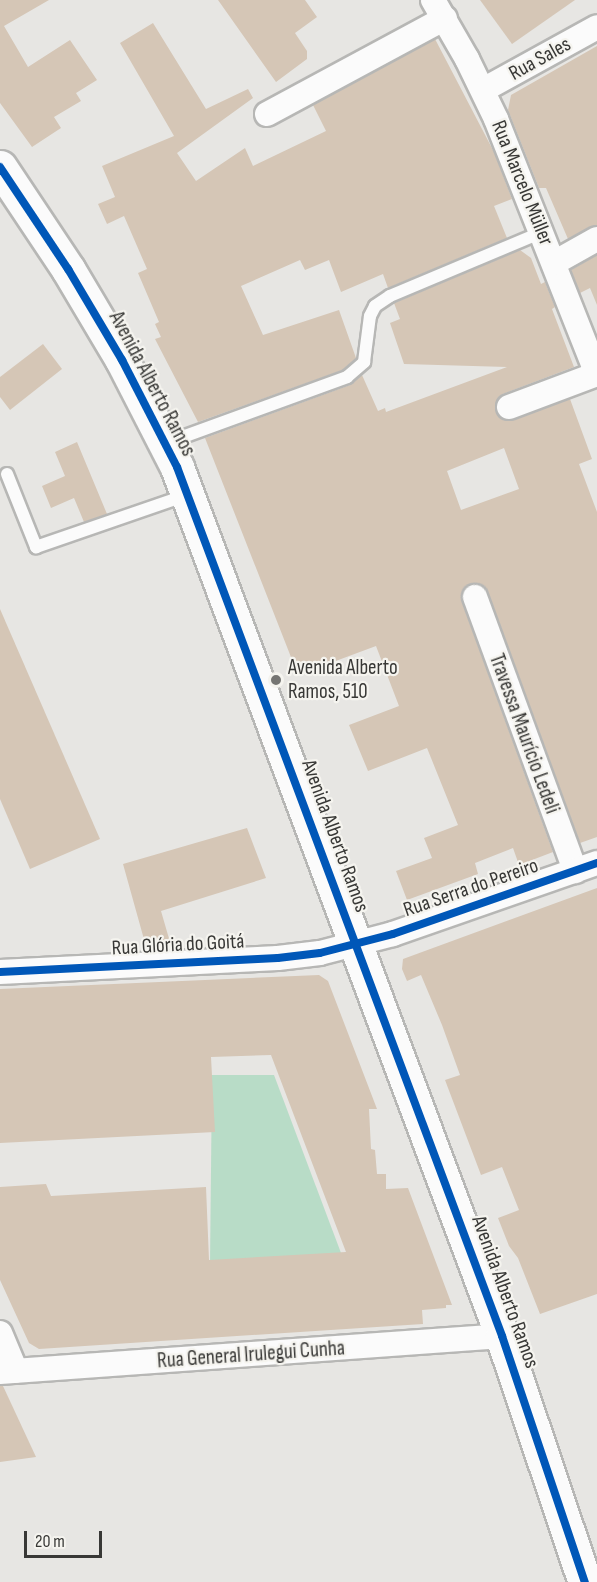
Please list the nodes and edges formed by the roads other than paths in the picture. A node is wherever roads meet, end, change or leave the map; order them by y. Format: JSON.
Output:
{"nodes":[{"id":1,"x":439,"y":9,"type":"edge"},
{"id":2,"x":597,"y":27,"type":"edge"},
{"id":3,"x":483,"y":90,"type":"junction"},
{"id":4,"x":267,"y":114,"type":"dead end"},
{"id":5,"x":0,"y":166,"type":"edge"},
{"id":6,"x":542,"y":232,"type":"junction"},
{"id":7,"x":597,"y":239,"type":"edge"},
{"id":8,"x":554,"y":263,"type":"junction"},
{"id":9,"x":597,"y":374,"type":"edge"},
{"id":10,"x":509,"y":407,"type":"dead end"},
{"id":11,"x":165,"y":444,"type":"junction"},
{"id":12,"x":7,"y":474,"type":"dead end"},
{"id":13,"x":188,"y":495,"type":"junction"},
{"id":14,"x":475,"y":597,"type":"dead end"},
{"id":15,"x":586,"y":867,"type":"edge"},
{"id":16,"x":356,"y":946,"type":"junction"},
{"id":17,"x":0,"y":972,"type":"edge"},
{"id":18,"x":0,"y":1333,"type":"edge"},
{"id":19,"x":502,"y":1336,"type":"junction"},
{"id":20,"x":8,"y":1372,"type":"edge"},
{"id":21,"x":585,"y":1582,"type":"edge"}],
"edges":[{"from":1,"to":3,"type":"street","name":"Rua Marcelo Müller"},
{"from":1,"to":4,"type":"street"},
{"from":2,"to":3,"type":"street","name":"Rua Sales"},
{"from":3,"to":6,"type":"street","name":"Rua Marcelo Müller"},
{"from":5,"to":11,"type":"main road","name":"Avenida Alberto Ramos"},
{"from":6,"to":8,"type":"street","name":"Rua Marcelo Müller"},
{"from":6,"to":11,"type":"lane"},
{"from":7,"to":8,"type":"street"},
{"from":8,"to":9,"type":"street","name":"Rua Marcelo Müller"},
{"from":9,"to":10,"type":"street"},
{"from":11,"to":13,"type":"main road","name":"Avenida Alberto Ramos"},
{"from":12,"to":13,"type":"lane"},
{"from":13,"to":16,"type":"main road","name":"Avenida Alberto Ramos"},
{"from":14,"to":15,"type":"street","name":"Travessa Maurício Ledeli"},
{"from":15,"to":16,"type":"street","name":"Rua Serra do Pereiro"},
{"from":16,"to":17,"type":"street","name":"Rua Glória do Goitá"},
{"from":16,"to":19,"type":"main road","name":"Avenida Alberto Ramos"},
{"from":18,"to":20,"type":"street"},
{"from":19,"to":20,"type":"street","name":"Rua General Irulegui Cunha"},
{"from":19,"to":21,"type":"main road","name":"Avenida Alberto Ramos"}]}
